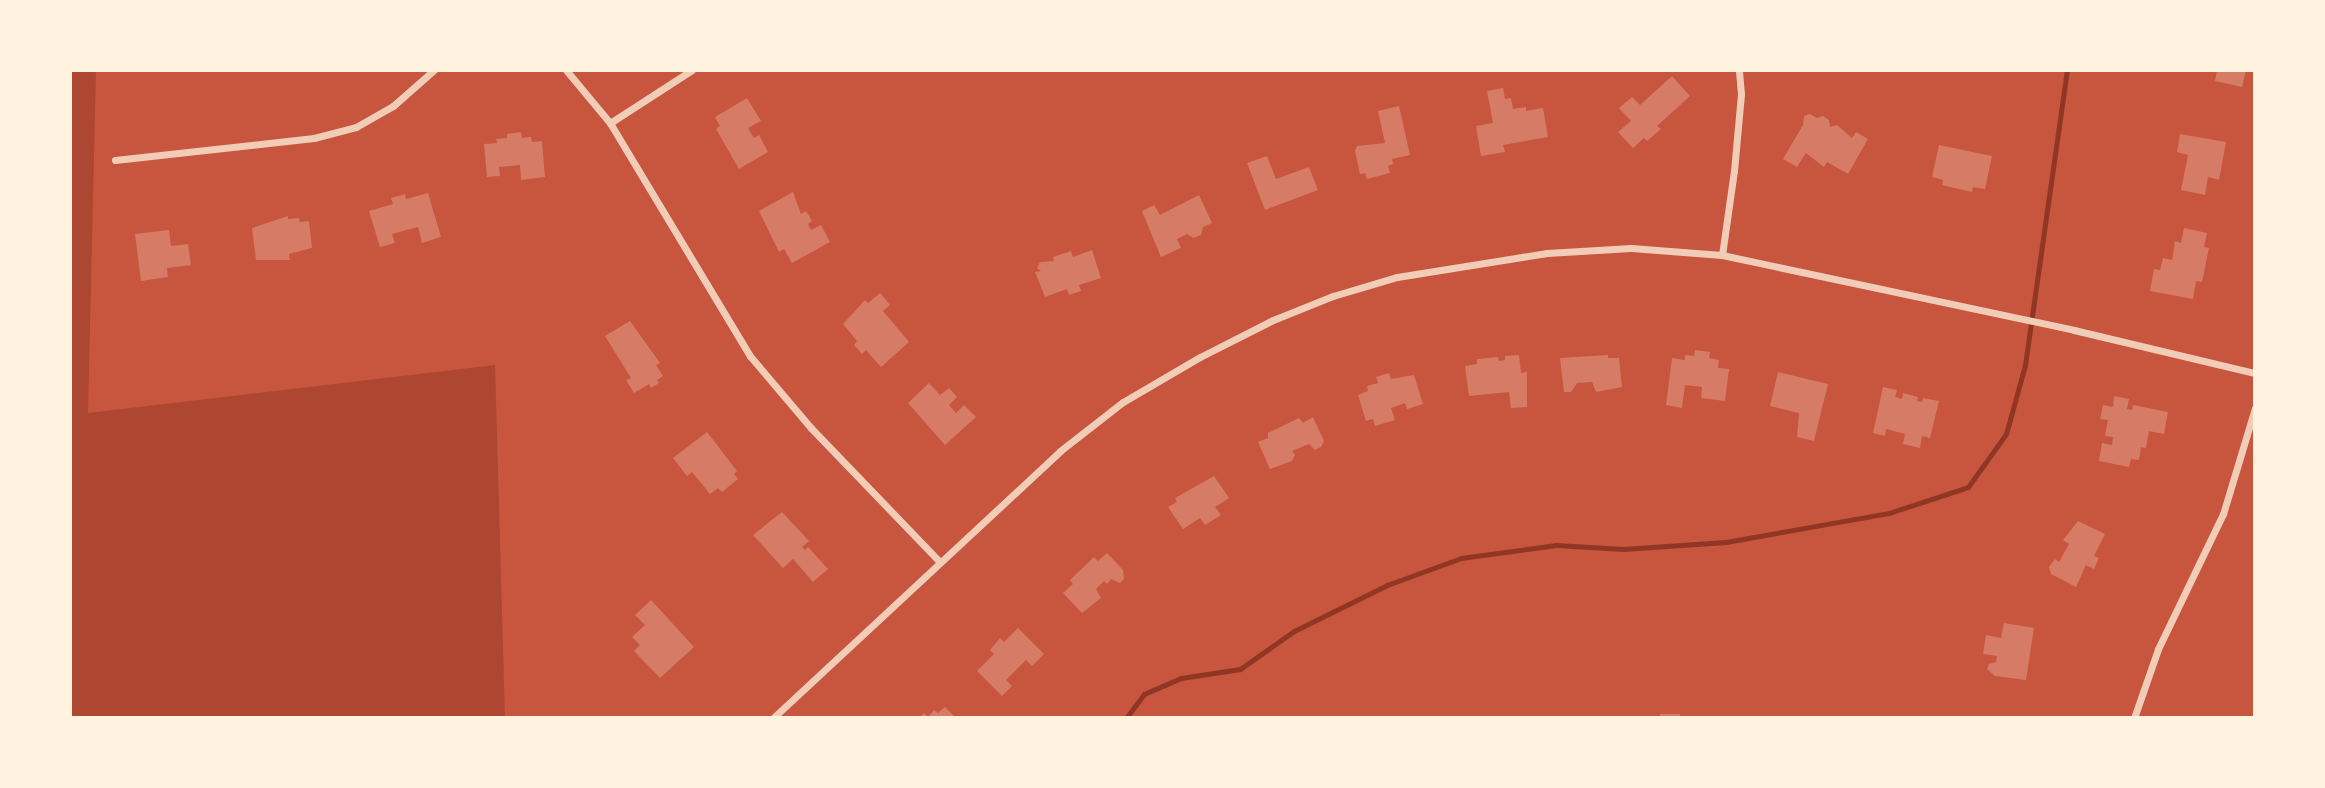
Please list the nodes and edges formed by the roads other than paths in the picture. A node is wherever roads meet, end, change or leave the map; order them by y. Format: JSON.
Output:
{"nodes":[{"id":1,"x":434,"y":70,"type":"edge"},
{"id":2,"x":566,"y":70,"type":"edge"},
{"id":3,"x":692,"y":70,"type":"edge"},
{"id":4,"x":1739,"y":70,"type":"edge"},
{"id":5,"x":610,"y":122,"type":"junction"},
{"id":6,"x":115,"y":160,"type":"dead end"},
{"id":7,"x":1722,"y":255,"type":"junction"},
{"id":8,"x":2255,"y":373,"type":"edge"},
{"id":9,"x":2255,"y":408,"type":"edge"},
{"id":10,"x":940,"y":561,"type":"junction"},
{"id":11,"x":773,"y":718,"type":"edge"},
{"id":12,"x":2134,"y":718,"type":"edge"}],
"edges":[{"from":1,"to":6,"type":"street"},
{"from":2,"to":5,"type":"street"},
{"from":3,"to":5,"type":"street"},
{"from":4,"to":7,"type":"street"},
{"from":5,"to":10,"type":"street"},
{"from":7,"to":8,"type":"street"},
{"from":7,"to":10,"type":"street"},
{"from":9,"to":12,"type":"street"},
{"from":10,"to":11,"type":"street"}]}
